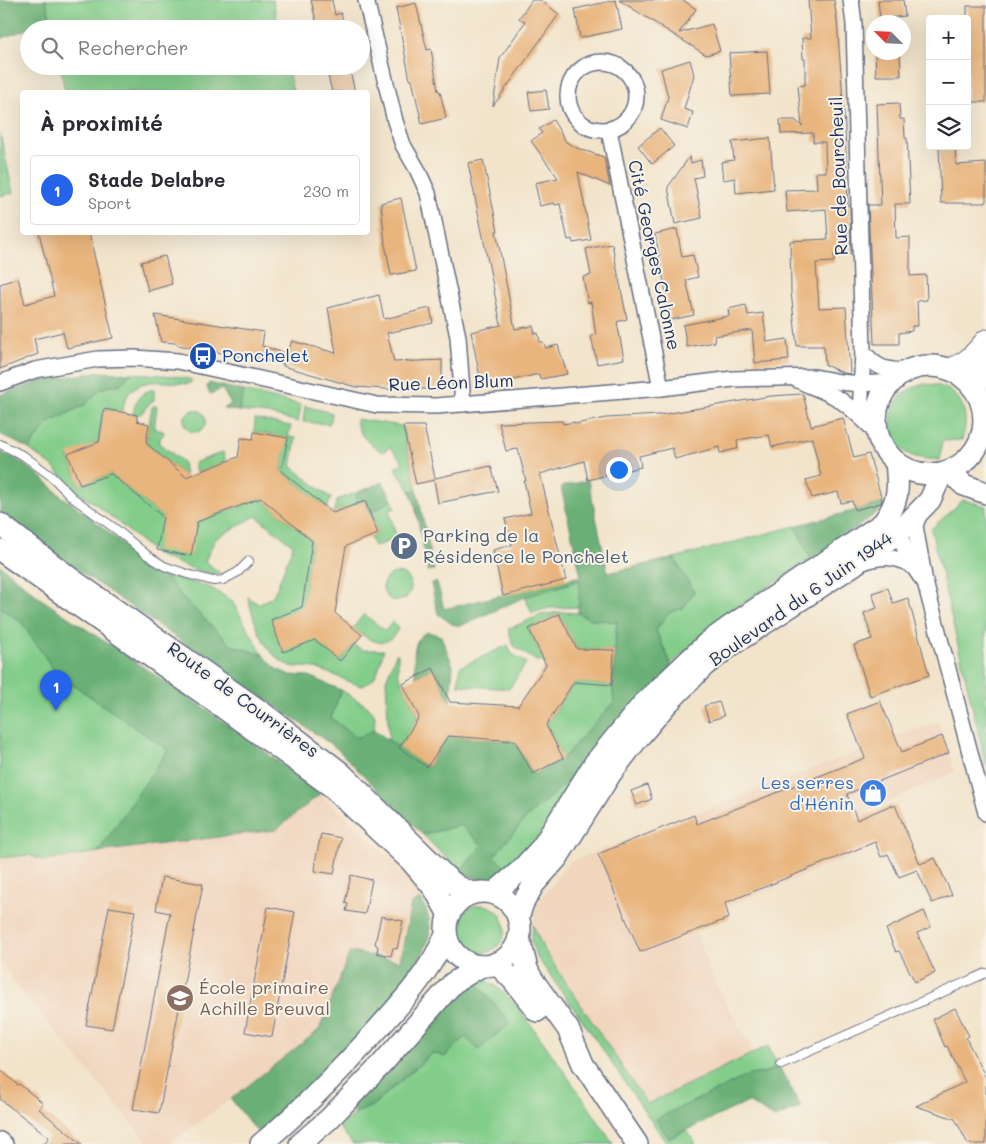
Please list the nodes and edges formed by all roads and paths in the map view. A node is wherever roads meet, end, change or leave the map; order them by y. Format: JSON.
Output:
{"nodes":[{"id":1,"x":366,"y":0,"type":"edge"},
{"id":2,"x":851,"y":0,"type":"edge"},
{"id":3,"x":609,"y":130,"type":"junction"},
{"id":4,"x":986,"y":339,"type":"edge"},
{"id":5,"x":863,"y":352,"type":"junction"},
{"id":6,"x":947,"y":369,"type":"junction"},
{"id":7,"x":791,"y":376,"type":"junction"},
{"id":8,"x":900,"y":377,"type":"junction"},
{"id":9,"x":0,"y":383,"type":"edge"},
{"id":10,"x":861,"y":384,"type":"junction"},
{"id":11,"x":661,"y":388,"type":"junction"},
{"id":12,"x":978,"y":395,"type":"junction"},
{"id":13,"x":463,"y":404,"type":"junction"},
{"id":14,"x":860,"y":416,"type":"junction"},
{"id":15,"x":878,"y":434,"type":"junction"},
{"id":16,"x":982,"y":434,"type":"junction"},
{"id":17,"x":0,"y":444,"type":"edge"},
{"id":18,"x":986,"y":460,"type":"edge"},
{"id":19,"x":896,"y":462,"type":"junction"},
{"id":20,"x":945,"y":472,"type":"junction"},
{"id":21,"x":986,"y":493,"type":"edge"},
{"id":22,"x":894,"y":508,"type":"junction"},
{"id":23,"x":921,"y":509,"type":"junction"},
{"id":24,"x":0,"y":524,"type":"edge"},
{"id":25,"x":899,"y":532,"type":"junction"},
{"id":26,"x":0,"y":550,"type":"edge"},
{"id":27,"x":249,"y":561,"type":"dead end"},
{"id":28,"x":852,"y":566,"type":"junction"},
{"id":29,"x":912,"y":566,"type":"junction"},
{"id":30,"x":924,"y":582,"type":"junction"},
{"id":31,"x":986,"y":813,"type":"edge"},
{"id":32,"x":472,"y":893,"type":"junction"},
{"id":33,"x":494,"y":893,"type":"junction"},
{"id":34,"x":447,"y":925,"type":"junction"},
{"id":35,"x":518,"y":928,"type":"junction"},
{"id":36,"x":489,"y":964,"type":"junction"},
{"id":37,"x":986,"y":973,"type":"edge"},
{"id":38,"x":583,"y":1064,"type":"junction"},
{"id":39,"x":781,"y":1064,"type":"dead end"},
{"id":40,"x":0,"y":1140,"type":"edge"},
{"id":41,"x":5,"y":1144,"type":"edge"},
{"id":42,"x":261,"y":1144,"type":"edge"},
{"id":43,"x":300,"y":1144,"type":"edge"},
{"id":44,"x":637,"y":1144,"type":"edge"}],
"edges":[{"from":1,"to":13,"type":"street"},
{"from":2,"to":5,"type":"street","name":"Rue de Bourcheuil"},
{"from":3,"to":3,"type":"street"},
{"from":3,"to":11,"type":"street","name":"Cité Georges Calonne"},
{"from":4,"to":6,"type":"street"},
{"from":4,"to":12,"type":"street"},
{"from":5,"to":8,"type":"street"},
{"from":5,"to":10,"type":"street","name":"Rue de Bourcheuil"},
{"from":6,"to":8,"type":"main road"},
{"from":6,"to":12,"type":"main road"},
{"from":7,"to":10,"type":"street","name":"Rue Léon Blum"},
{"from":7,"to":11,"type":"street","name":"Rue Léon Blum"},
{"from":7,"to":14,"type":"street"},
{"from":8,"to":10,"type":"street","name":"Rue Léon Blum"},
{"from":8,"to":15,"type":"main road"},
{"from":9,"to":13,"type":"street","name":"Rue Léon Blum"},
{"from":10,"to":14,"type":"street","name":"Rue de Bourcheuil"},
{"from":11,"to":13,"type":"street","name":"Rue Léon Blum"},
{"from":12,"to":16,"type":"main road"},
{"from":14,"to":15,"type":"street"},
{"from":15,"to":19,"type":"main road"},
{"from":16,"to":18,"type":"main road"},
{"from":16,"to":20,"type":"main road"},
{"from":17,"to":27,"type":"lane"},
{"from":19,"to":20,"type":"main road"},
{"from":19,"to":22,"type":"main road","name":"Boulevard du 6 Juin 1944"},
{"from":20,"to":21,"type":"main road"},
{"from":20,"to":23,"type":"main road","name":"Boulevard du 6 Juin 1944"},
{"from":22,"to":25,"type":"street"},
{"from":22,"to":33,"type":"main road","name":"Boulevard du 6 Juin 1944"},
{"from":23,"to":25,"type":"main road","name":"Boulevard du 6 Juin 1944"},
{"from":23,"to":30,"type":"street"},
{"from":24,"to":32,"type":"main road","name":"Route de Courrières"},
{"from":25,"to":28,"type":"main road","name":"Boulevard du 6 Juin 1944"},
{"from":25,"to":29,"type":"street"},
{"from":26,"to":34,"type":"main road","name":"Route de Courrières"},
{"from":28,"to":29,"type":"street"},
{"from":28,"to":35,"type":"main road","name":"Boulevard du 6 Juin 1944"},
{"from":29,"to":30,"type":"street"},
{"from":30,"to":31,"type":"street"},
{"from":32,"to":33,"type":"main road"},
{"from":32,"to":34,"type":"main road"},
{"from":33,"to":35,"type":"main road"},
{"from":34,"to":36,"type":"main road"},
{"from":34,"to":42,"type":"main road"},
{"from":35,"to":36,"type":"main road"},
{"from":35,"to":38,"type":"main road"},
{"from":36,"to":38,"type":"main road"},
{"from":36,"to":43,"type":"main road"},
{"from":37,"to":39,"type":"lane"},
{"from":38,"to":44,"type":"main road"},
{"from":40,"to":41,"type":"street"}]}
